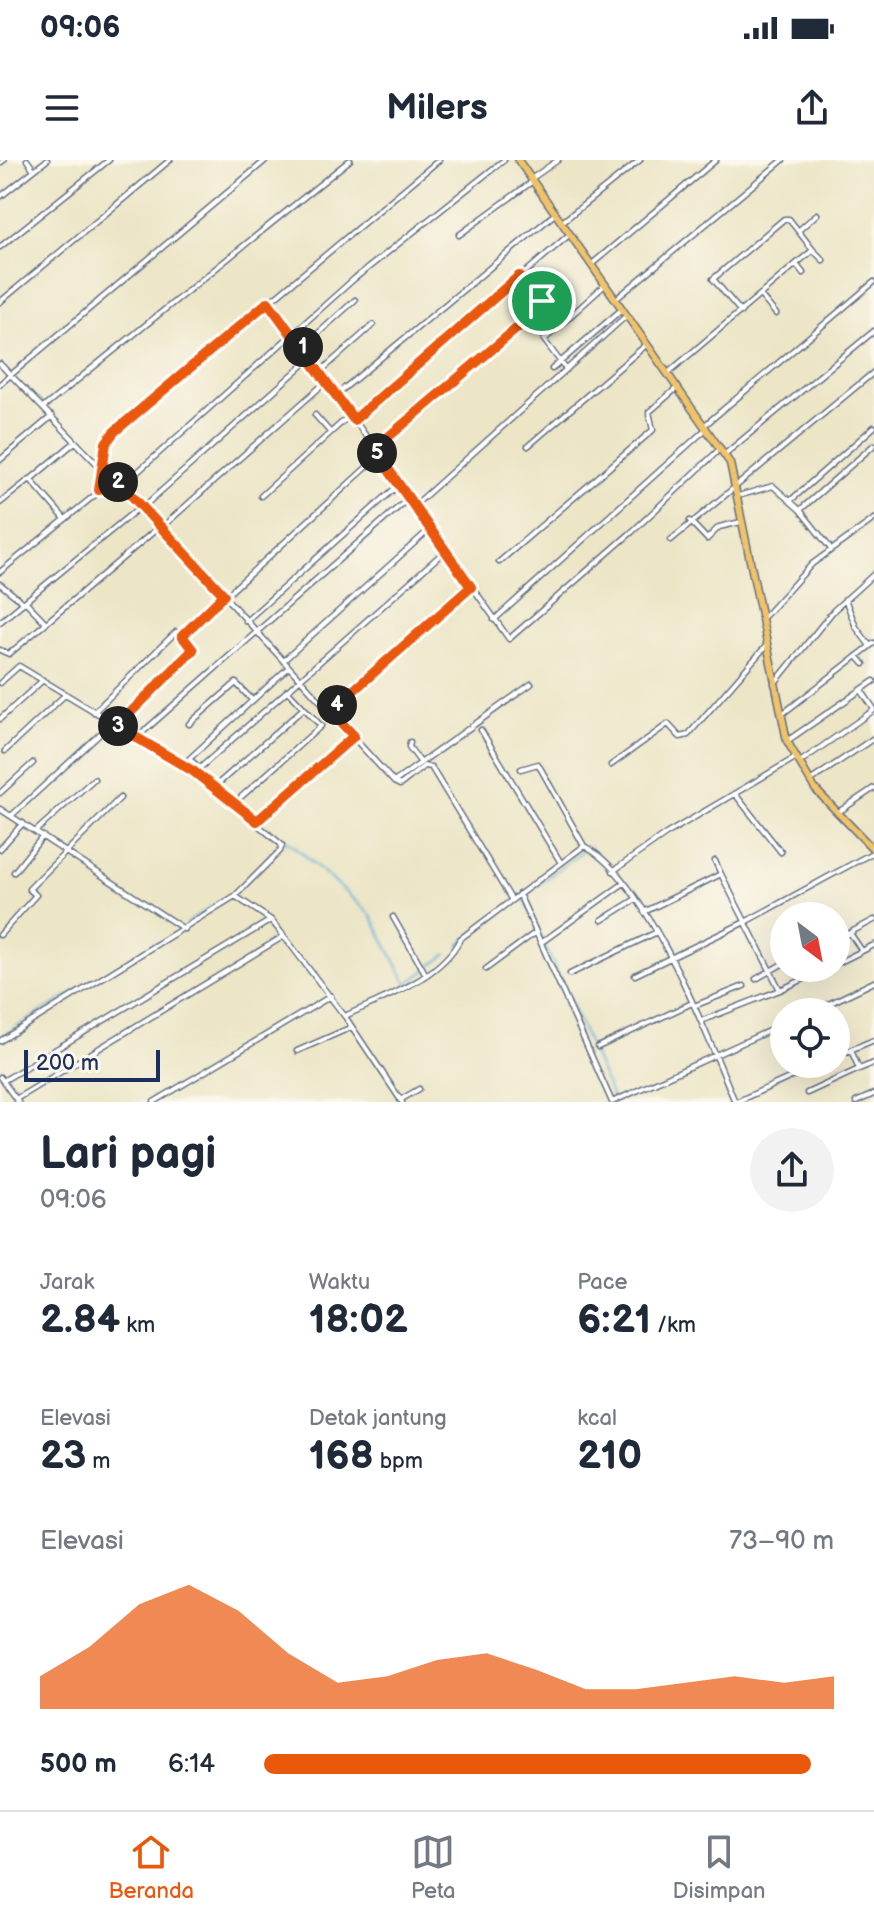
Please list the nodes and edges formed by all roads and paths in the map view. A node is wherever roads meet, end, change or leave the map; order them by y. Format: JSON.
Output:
{"nodes":[{"id":1,"x":27,"y":160,"type":"edge"},
{"id":2,"x":47,"y":160,"type":"edge"},
{"id":3,"x":109,"y":160,"type":"edge"},
{"id":4,"x":170,"y":160,"type":"edge"},
{"id":5,"x":266,"y":160,"type":"edge"},
{"id":6,"x":350,"y":160,"type":"edge"},
{"id":7,"x":439,"y":160,"type":"edge"},
{"id":8,"x":504,"y":160,"type":"edge"},
{"id":9,"x":518,"y":160,"type":"edge"},
{"id":10,"x":558,"y":160,"type":"edge"},
{"id":11,"x":640,"y":160,"type":"edge"},
{"id":12,"x":716,"y":160,"type":"edge"},
{"id":13,"x":783,"y":160,"type":"edge"},
{"id":14,"x":34,"y":170,"type":"junction"},
{"id":15,"x":532,"y":180,"type":"junction"},
{"id":16,"x":0,"y":197,"type":"edge"},
{"id":17,"x":556,"y":213,"type":"junction"},
{"id":18,"x":817,"y":214,"type":"dead end"},
{"id":19,"x":562,"y":222,"type":"junction"},
{"id":20,"x":798,"y":231,"type":"junction"},
{"id":21,"x":570,"y":234,"type":"junction"},
{"id":22,"x":459,"y":235,"type":"dead end"},
{"id":23,"x":0,"y":247,"type":"edge"},
{"id":24,"x":813,"y":250,"type":"junction"},
{"id":25,"x":823,"y":260,"type":"dead end"},
{"id":26,"x":592,"y":264,"type":"junction"},
{"id":27,"x":796,"y":264,"type":"junction"},
{"id":28,"x":803,"y":273,"type":"dead end"},
{"id":29,"x":519,"y":276,"type":"junction"},
{"id":30,"x":874,"y":282,"type":"edge"},
{"id":31,"x":606,"y":284,"type":"junction"},
{"id":32,"x":760,"y":295,"type":"junction"},
{"id":33,"x":616,"y":299,"type":"junction"},
{"id":34,"x":355,"y":300,"type":"dead end"},
{"id":35,"x":0,"y":302,"type":"edge"},
{"id":36,"x":268,"y":302,"type":"junction"},
{"id":37,"x":625,"y":311,"type":"junction"},
{"id":38,"x":741,"y":312,"type":"junction"},
{"id":39,"x":776,"y":314,"type":"dead end"},
{"id":40,"x":373,"y":325,"type":"dead end"},
{"id":41,"x":874,"y":331,"type":"edge"},
{"id":42,"x":293,"y":333,"type":"junction"},
{"id":43,"x":648,"y":344,"type":"junction"},
{"id":44,"x":303,"y":347,"type":"junction"},
{"id":45,"x":311,"y":358,"type":"junction"},
{"id":46,"x":560,"y":362,"type":"junction"},
{"id":47,"x":0,"y":364,"type":"edge"},
{"id":48,"x":552,"y":369,"type":"dead end"},
{"id":49,"x":566,"y":369,"type":"junction"},
{"id":50,"x":320,"y":372,"type":"junction"},
{"id":51,"x":874,"y":372,"type":"edge"},
{"id":52,"x":668,"y":373,"type":"junction"},
{"id":53,"x":10,"y":375,"type":"junction"},
{"id":54,"x":327,"y":381,"type":"junction"},
{"id":55,"x":0,"y":384,"type":"edge"},
{"id":56,"x":678,"y":387,"type":"junction"},
{"id":57,"x":336,"y":395,"type":"junction"},
{"id":58,"x":44,"y":407,"type":"junction"},
{"id":59,"x":315,"y":415,"type":"dead end"},
{"id":60,"x":52,"y":416,"type":"junction"},
{"id":61,"x":352,"y":417,"type":"junction"},
{"id":62,"x":706,"y":427,"type":"junction"},
{"id":63,"x":874,"y":427,"type":"edge"},
{"id":64,"x":330,"y":432,"type":"junction"},
{"id":65,"x":75,"y":442,"type":"junction"},
{"id":66,"x":874,"y":445,"type":"edge"},
{"id":67,"x":528,"y":446,"type":"dead end"},
{"id":68,"x":374,"y":449,"type":"junction"},
{"id":69,"x":723,"y":451,"type":"junction"},
{"id":70,"x":379,"y":456,"type":"junction"},
{"id":71,"x":0,"y":460,"type":"edge"},
{"id":72,"x":103,"y":470,"type":"junction"},
{"id":73,"x":30,"y":479,"type":"junction"},
{"id":74,"x":401,"y":483,"type":"junction"},
{"id":75,"x":736,"y":483,"type":"junction"},
{"id":76,"x":123,"y":485,"type":"junction"},
{"id":77,"x":99,"y":490,"type":"junction"},
{"id":78,"x":261,"y":496,"type":"dead end"},
{"id":79,"x":738,"y":496,"type":"junction"},
{"id":80,"x":410,"y":497,"type":"junction"},
{"id":81,"x":790,"y":501,"type":"junction"},
{"id":82,"x":0,"y":503,"type":"edge"},
{"id":83,"x":415,"y":505,"type":"junction"},
{"id":84,"x":142,"y":507,"type":"junction"},
{"id":85,"x":800,"y":510,"type":"junction"},
{"id":86,"x":65,"y":519,"type":"junction"},
{"id":87,"x":874,"y":519,"type":"edge"},
{"id":88,"x":690,"y":521,"type":"junction"},
{"id":89,"x":743,"y":522,"type":"junction"},
{"id":90,"x":160,"y":528,"type":"junction"},
{"id":91,"x":431,"y":528,"type":"junction"},
{"id":92,"x":671,"y":540,"type":"dead end"},
{"id":93,"x":831,"y":549,"type":"junction"},
{"id":94,"x":446,"y":550,"type":"junction"},
{"id":95,"x":499,"y":562,"type":"dead end"},
{"id":96,"x":0,"y":572,"type":"edge"},
{"id":97,"x":874,"y":574,"type":"edge"},
{"id":98,"x":0,"y":584,"type":"edge"},
{"id":99,"x":471,"y":587,"type":"junction"},
{"id":100,"x":224,"y":595,"type":"junction"},
{"id":101,"x":845,"y":599,"type":"junction"},
{"id":102,"x":25,"y":602,"type":"junction"},
{"id":103,"x":763,"y":618,"type":"junction"},
{"id":104,"x":494,"y":620,"type":"junction"},
{"id":105,"x":246,"y":621,"type":"junction"},
{"id":106,"x":0,"y":622,"type":"edge"},
{"id":107,"x":46,"y":623,"type":"junction"},
{"id":108,"x":257,"y":632,"type":"junction"},
{"id":109,"x":182,"y":636,"type":"junction"},
{"id":110,"x":872,"y":644,"type":"edge"},
{"id":111,"x":766,"y":646,"type":"junction"},
{"id":112,"x":0,"y":650,"type":"edge"},
{"id":113,"x":857,"y":656,"type":"junction"},
{"id":114,"x":283,"y":661,"type":"junction"},
{"id":115,"x":864,"y":664,"type":"dead end"},
{"id":116,"x":289,"y":667,"type":"junction"},
{"id":117,"x":300,"y":679,"type":"junction"},
{"id":118,"x":43,"y":680,"type":"junction"},
{"id":119,"x":874,"y":681,"type":"edge"},
{"id":120,"x":0,"y":683,"type":"edge"},
{"id":121,"x":531,"y":684,"type":"dead end"},
{"id":122,"x":773,"y":685,"type":"junction"},
{"id":123,"x":287,"y":690,"type":"junction"},
{"id":124,"x":861,"y":690,"type":"junction"},
{"id":125,"x":66,"y":694,"type":"junction"},
{"id":126,"x":252,"y":700,"type":"junction"},
{"id":127,"x":304,"y":708,"type":"junction"},
{"id":128,"x":874,"y":710,"type":"edge"},
{"id":129,"x":330,"y":711,"type":"junction"},
{"id":130,"x":94,"y":712,"type":"junction"},
{"id":131,"x":779,"y":716,"type":"junction"},
{"id":132,"x":0,"y":719,"type":"edge"},
{"id":133,"x":114,"y":724,"type":"junction"},
{"id":134,"x":189,"y":724,"type":"dead end"},
{"id":135,"x":481,"y":730,"type":"dead end"},
{"id":136,"x":143,"y":732,"type":"dead end"},
{"id":137,"x":354,"y":736,"type":"junction"},
{"id":138,"x":874,"y":738,"type":"edge"},
{"id":139,"x":787,"y":741,"type":"junction"},
{"id":140,"x":410,"y":742,"type":"dead end"},
{"id":141,"x":5,"y":751,"type":"dead end"},
{"id":142,"x":796,"y":761,"type":"junction"},
{"id":143,"x":33,"y":763,"type":"dead end"},
{"id":144,"x":421,"y":763,"type":"junction"},
{"id":145,"x":611,"y":765,"type":"dead end"},
{"id":146,"x":521,"y":769,"type":"dead end"},
{"id":147,"x":94,"y":779,"type":"dead end"},
{"id":148,"x":809,"y":781,"type":"junction"},
{"id":149,"x":220,"y":782,"type":"dead end"},
{"id":150,"x":394,"y":782,"type":"junction"},
{"id":151,"x":874,"y":788,"type":"edge"},
{"id":152,"x":0,"y":793,"type":"edge"},
{"id":153,"x":735,"y":794,"type":"junction"},
{"id":154,"x":241,"y":797,"type":"dead end"},
{"id":155,"x":120,"y":798,"type":"dead end"},
{"id":156,"x":0,"y":809,"type":"edge"},
{"id":157,"x":837,"y":813,"type":"junction"},
{"id":158,"x":11,"y":816,"type":"junction"},
{"id":159,"x":257,"y":821,"type":"junction"},
{"id":160,"x":23,"y":823,"type":"junction"},
{"id":161,"x":36,"y":831,"type":"junction"},
{"id":162,"x":43,"y":836,"type":"junction"},
{"id":163,"x":584,"y":846,"type":"junction"},
{"id":164,"x":0,"y":849,"type":"edge"},
{"id":165,"x":64,"y":850,"type":"junction"},
{"id":166,"x":874,"y":851,"type":"edge"},
{"id":167,"x":781,"y":852,"type":"dead end"},
{"id":168,"x":715,"y":861,"type":"dead end"},
{"id":169,"x":561,"y":863,"type":"junction"},
{"id":170,"x":615,"y":869,"type":"junction"},
{"id":171,"x":14,"y":872,"type":"dead end"},
{"id":172,"x":721,"y":874,"type":"junction"},
{"id":173,"x":624,"y":883,"type":"junction"},
{"id":174,"x":519,"y":894,"type":"junction"},
{"id":175,"x":235,"y":896,"type":"junction"},
{"id":176,"x":511,"y":899,"type":"junction"},
{"id":177,"x":636,"y":899,"type":"junction"},
{"id":178,"x":644,"y":912,"type":"junction"},
{"id":179,"x":393,"y":917,"type":"dead end"},
{"id":180,"x":271,"y":920,"type":"junction"},
{"id":181,"x":602,"y":920,"type":"dead end"},
{"id":182,"x":874,"y":920,"type":"edge"},
{"id":183,"x":747,"y":921,"type":"junction"},
{"id":184,"x":184,"y":929,"type":"junction"},
{"id":185,"x":536,"y":932,"type":"junction"},
{"id":186,"x":655,"y":933,"type":"junction"},
{"id":187,"x":850,"y":933,"type":"joint"},
{"id":188,"x":0,"y":935,"type":"edge"},
{"id":189,"x":284,"y":936,"type":"junction"},
{"id":190,"x":541,"y":943,"type":"junction"},
{"id":191,"x":874,"y":945,"type":"edge"},
{"id":192,"x":863,"y":951,"type":"junction"},
{"id":193,"x":850,"y":957,"type":"edge"},
{"id":194,"x":670,"y":959,"type":"junction"},
{"id":195,"x":770,"y":967,"type":"edge"},
{"id":196,"x":486,"y":969,"type":"dead end"},
{"id":197,"x":770,"y":970,"type":"edge"},
{"id":198,"x":425,"y":973,"type":"junction"},
{"id":199,"x":570,"y":974,"type":"dead end"},
{"id":200,"x":635,"y":975,"type":"dead end"},
{"id":201,"x":756,"y":979,"type":"dead end"},
{"id":202,"x":777,"y":982,"type":"edge"},
{"id":203,"x":797,"y":982,"type":"edge"},
{"id":204,"x":874,"y":982,"type":"edge"},
{"id":205,"x":744,"y":986,"type":"dead end"},
{"id":206,"x":780,"y":990,"type":"junction"},
{"id":207,"x":331,"y":996,"type":"junction"},
{"id":208,"x":841,"y":998,"type":"edge"},
{"id":209,"x":693,"y":1005,"type":"junction"},
{"id":210,"x":345,"y":1016,"type":"junction"},
{"id":211,"x":701,"y":1021,"type":"junction"},
{"id":212,"x":352,"y":1027,"type":"junction"},
{"id":213,"x":770,"y":1030,"type":"edge"},
{"id":214,"x":874,"y":1040,"type":"edge"},
{"id":215,"x":0,"y":1041,"type":"edge"},
{"id":216,"x":598,"y":1047,"type":"dead end"},
{"id":217,"x":851,"y":1050,"type":"joint"},
{"id":218,"x":56,"y":1051,"type":"junction"},
{"id":219,"x":297,"y":1051,"type":"dead end"},
{"id":220,"x":715,"y":1054,"type":"junction"},
{"id":221,"x":874,"y":1063,"type":"edge"},
{"id":222,"x":65,"y":1068,"type":"junction"},
{"id":223,"x":859,"y":1069,"type":"junction"},
{"id":224,"x":789,"y":1078,"type":"edge"},
{"id":225,"x":2,"y":1079,"type":"edge"},
{"id":226,"x":419,"y":1089,"type":"dead end"},
{"id":227,"x":807,"y":1093,"type":"dead end"},
{"id":228,"x":874,"y":1094,"type":"edge"},
{"id":229,"x":17,"y":1100,"type":"edge"},
{"id":230,"x":401,"y":1101,"type":"edge"},
{"id":231,"x":154,"y":1102,"type":"edge"},
{"id":232,"x":612,"y":1102,"type":"edge"},
{"id":233,"x":736,"y":1102,"type":"edge"},
{"id":234,"x":856,"y":1102,"type":"edge"}],
"edges":[{"from":1,"to":14,"type":"street"},
{"from":2,"to":14,"type":"street"},
{"from":3,"to":23,"type":"street"},
{"from":4,"to":35,"type":"street"},
{"from":5,"to":53,"type":"street"},
{"from":6,"to":58,"type":"street"},
{"from":7,"to":36,"type":"street"},
{"from":8,"to":42,"type":"street"},
{"from":9,"to":15,"type":"highway"},
{"from":10,"to":15,"type":"street"},
{"from":11,"to":19,"type":"street"},
{"from":12,"to":26,"type":"street"},
{"from":13,"to":33,"type":"street"},
{"from":14,"to":16,"type":"street"},
{"from":15,"to":17,"type":"highway"},
{"from":15,"to":22,"type":"street"},
{"from":17,"to":19,"type":"highway"},
{"from":17,"to":57,"type":"street"},
{"from":18,"to":20,"type":"street"},
{"from":19,"to":21,"type":"highway"},
{"from":20,"to":24,"type":"street"},
{"from":20,"to":38,"type":"street"},
{"from":21,"to":26,"type":"highway"},
{"from":21,"to":29,"type":"street"},
{"from":24,"to":25,"type":"street"},
{"from":24,"to":27,"type":"street"},
{"from":26,"to":31,"type":"highway"},
{"from":27,"to":28,"type":"street"},
{"from":27,"to":32,"type":"street"},
{"from":29,"to":61,"type":"street"},
{"from":29,"to":68,"type":"street"},
{"from":30,"to":62,"type":"street"},
{"from":31,"to":33,"type":"highway"},
{"from":31,"to":46,"type":"street"},
{"from":32,"to":38,"type":"street"},
{"from":32,"to":39,"type":"street"},
{"from":33,"to":37,"type":"highway"},
{"from":34,"to":44,"type":"street"},
{"from":36,"to":42,"type":"street"},
{"from":36,"to":72,"type":"street"},
{"from":37,"to":43,"type":"highway"},
{"from":37,"to":46,"type":"street"},
{"from":37,"to":49,"type":"street"},
{"from":38,"to":52,"type":"street"},
{"from":40,"to":50,"type":"street"},
{"from":41,"to":69,"type":"street"},
{"from":42,"to":44,"type":"street"},
{"from":42,"to":76,"type":"street"},
{"from":43,"to":52,"type":"highway"},
{"from":43,"to":67,"type":"street"},
{"from":44,"to":45,"type":"street"},
{"from":45,"to":50,"type":"street"},
{"from":45,"to":84,"type":"street"},
{"from":46,"to":48,"type":"street"},
{"from":46,"to":49,"type":"street"},
{"from":47,"to":53,"type":"street"},
{"from":49,"to":83,"type":"street"},
{"from":50,"to":54,"type":"street"},
{"from":51,"to":75,"type":"street"},
{"from":52,"to":56,"type":"highway"},
{"from":53,"to":55,"type":"street"},
{"from":53,"to":58,"type":"street"},
{"from":54,"to":57,"type":"street"},
{"from":54,"to":90,"type":"street"},
{"from":56,"to":62,"type":"highway"},
{"from":56,"to":95,"type":"street"},
{"from":57,"to":61,"type":"street"},
{"from":58,"to":60,"type":"street"},
{"from":59,"to":64,"type":"street"},
{"from":60,"to":65,"type":"street"},
{"from":60,"to":71,"type":"street"},
{"from":61,"to":64,"type":"street"},
{"from":61,"to":68,"type":"street"},
{"from":62,"to":69,"type":"highway"},
{"from":62,"to":104,"type":"street"},
{"from":63,"to":81,"type":"street"},
{"from":64,"to":78,"type":"street"},
{"from":65,"to":72,"type":"street"},
{"from":65,"to":73,"type":"street"},
{"from":66,"to":85,"type":"street"},
{"from":68,"to":70,"type":"street"},
{"from":69,"to":75,"type":"highway"},
{"from":69,"to":104,"type":"street"},
{"from":70,"to":74,"type":"street"},
{"from":70,"to":100,"type":"street"},
{"from":72,"to":77,"type":"street"},
{"from":73,"to":82,"type":"street"},
{"from":73,"to":86,"type":"street"},
{"from":74,"to":80,"type":"street"},
{"from":74,"to":105,"type":"street"},
{"from":75,"to":79,"type":"highway"},
{"from":75,"to":88,"type":"street"},
{"from":76,"to":77,"type":"street"},
{"from":76,"to":84,"type":"street"},
{"from":77,"to":86,"type":"street"},
{"from":79,"to":81,"type":"street"},
{"from":79,"to":89,"type":"highway"},
{"from":80,"to":83,"type":"street"},
{"from":80,"to":108,"type":"street"},
{"from":81,"to":85,"type":"street"},
{"from":83,"to":91,"type":"street"},
{"from":84,"to":90,"type":"street"},
{"from":84,"to":102,"type":"street"},
{"from":85,"to":93,"type":"street"},
{"from":86,"to":96,"type":"street"},
{"from":87,"to":93,"type":"street"},
{"from":88,"to":89,"type":"street"},
{"from":88,"to":92,"type":"street"},
{"from":89,"to":103,"type":"highway"},
{"from":90,"to":100,"type":"street"},
{"from":90,"to":107,"type":"street"},
{"from":91,"to":94,"type":"street"},
{"from":91,"to":114,"type":"street"},
{"from":93,"to":103,"type":"street"},
{"from":94,"to":99,"type":"street"},
{"from":94,"to":117,"type":"street"},
{"from":97,"to":101,"type":"street"},
{"from":98,"to":102,"type":"street"},
{"from":99,"to":104,"type":"street"},
{"from":99,"to":129,"type":"street"},
{"from":100,"to":105,"type":"street"},
{"from":100,"to":109,"type":"street"},
{"from":101,"to":110,"type":"street"},
{"from":101,"to":122,"type":"street"},
{"from":102,"to":106,"type":"street"},
{"from":102,"to":107,"type":"street"},
{"from":103,"to":111,"type":"highway"},
{"from":105,"to":108,"type":"street"},
{"from":107,"to":112,"type":"street"},
{"from":108,"to":114,"type":"street"},
{"from":108,"to":136,"type":"street"},
{"from":109,"to":130,"type":"street"},
{"from":109,"to":133,"type":"street"},
{"from":110,"to":113,"type":"street"},
{"from":111,"to":122,"type":"highway"},
{"from":111,"to":145,"type":"street"},
{"from":113,"to":115,"type":"street"},
{"from":113,"to":131,"type":"street"},
{"from":114,"to":116,"type":"street"},
{"from":116,"to":117,"type":"street"},
{"from":116,"to":126,"type":"street"},
{"from":117,"to":123,"type":"street"},
{"from":117,"to":129,"type":"street"},
{"from":118,"to":120,"type":"street"},
{"from":118,"to":125,"type":"street"},
{"from":118,"to":132,"type":"street"},
{"from":119,"to":124,"type":"street"},
{"from":121,"to":144,"type":"street"},
{"from":122,"to":131,"type":"highway"},
{"from":123,"to":126,"type":"street"},
{"from":123,"to":127,"type":"street"},
{"from":124,"to":128,"type":"street"},
{"from":124,"to":139,"type":"street"},
{"from":125,"to":130,"type":"street"},
{"from":125,"to":141,"type":"street"},
{"from":126,"to":134,"type":"street"},
{"from":127,"to":149,"type":"street"},
{"from":127,"to":154,"type":"street"},
{"from":128,"to":142,"type":"street"},
{"from":129,"to":137,"type":"street"},
{"from":130,"to":133,"type":"street"},
{"from":131,"to":139,"type":"highway"},
{"from":133,"to":158,"type":"street"},
{"from":133,"to":159,"type":"street"},
{"from":135,"to":169,"type":"street"},
{"from":137,"to":150,"type":"street"},
{"from":137,"to":159,"type":"street"},
{"from":138,"to":148,"type":"street"},
{"from":139,"to":142,"type":"highway"},
{"from":140,"to":144,"type":"street"},
{"from":142,"to":148,"type":"highway"},
{"from":142,"to":153,"type":"street"},
{"from":143,"to":152,"type":"street"},
{"from":144,"to":150,"type":"street"},
{"from":146,"to":163,"type":"street"},
{"from":147,"to":161,"type":"street"},
{"from":148,"to":157,"type":"highway"},
{"from":150,"to":176,"type":"street"},
{"from":151,"to":157,"type":"street"},
{"from":153,"to":167,"type":"street"},
{"from":153,"to":170,"type":"street"},
{"from":155,"to":165,"type":"street"},
{"from":156,"to":158,"type":"street"},
{"from":157,"to":166,"type":"highway"},
{"from":158,"to":160,"type":"street"},
{"from":159,"to":175,"type":"street"},
{"from":160,"to":161,"type":"street"},
{"from":160,"to":164,"type":"street"},
{"from":161,"to":162,"type":"street"},
{"from":162,"to":165,"type":"street"},
{"from":162,"to":171,"type":"street"},
{"from":163,"to":169,"type":"street"},
{"from":163,"to":170,"type":"street"},
{"from":165,"to":184,"type":"street"},
{"from":165,"to":188,"type":"street"},
{"from":166,"to":183,"type":"street"},
{"from":168,"to":172,"type":"street"},
{"from":169,"to":174,"type":"street"},
{"from":170,"to":173,"type":"street"},
{"from":172,"to":178,"type":"street"},
{"from":172,"to":183,"type":"street"},
{"from":173,"to":177,"type":"street"},
{"from":173,"to":190,"type":"street"},
{"from":174,"to":176,"type":"street"},
{"from":174,"to":185,"type":"street"},
{"from":175,"to":180,"type":"street"},
{"from":175,"to":184,"type":"street"},
{"from":176,"to":198,"type":"street"},
{"from":177,"to":178,"type":"street"},
{"from":177,"to":181,"type":"street"},
{"from":178,"to":186,"type":"street"},
{"from":179,"to":198,"type":"street"},
{"from":180,"to":189,"type":"street"},
{"from":180,"to":218,"type":"street"},
{"from":182,"to":187,"type":"street"},
{"from":183,"to":194,"type":"street"},
{"from":183,"to":195,"type":"street"},
{"from":184,"to":215,"type":"street"},
{"from":185,"to":190,"type":"street"},
{"from":185,"to":196,"type":"street"},
{"from":186,"to":194,"type":"street"},
{"from":186,"to":199,"type":"street"},
{"from":187,"to":192,"type":"street"},
{"from":189,"to":207,"type":"street"},
{"from":189,"to":222,"type":"street"},
{"from":190,"to":232,"type":"street"},
{"from":191,"to":192,"type":"street"},
{"from":192,"to":193,"type":"street"},
{"from":194,"to":200,"type":"street"},
{"from":194,"to":209,"type":"street"},
{"from":197,"to":201,"type":"street"},
{"from":198,"to":210,"type":"street"},
{"from":202,"to":206,"type":"street"},
{"from":203,"to":206,"type":"street"},
{"from":204,"to":208,"type":"street"},
{"from":205,"to":209,"type":"street"},
{"from":206,"to":211,"type":"street"},
{"from":207,"to":210,"type":"street"},
{"from":207,"to":231,"type":"street"},
{"from":209,"to":211,"type":"street"},
{"from":209,"to":216,"type":"street"},
{"from":210,"to":212,"type":"street"},
{"from":211,"to":220,"type":"street"},
{"from":212,"to":219,"type":"street"},
{"from":212,"to":230,"type":"street"},
{"from":213,"to":220,"type":"street"},
{"from":214,"to":217,"type":"street"},
{"from":217,"to":223,"type":"street"},
{"from":218,"to":222,"type":"street"},
{"from":218,"to":225,"type":"street"},
{"from":220,"to":232,"type":"street"},
{"from":220,"to":233,"type":"street"},
{"from":221,"to":223,"type":"street"},
{"from":222,"to":229,"type":"street"},
{"from":223,"to":227,"type":"street"},
{"from":224,"to":233,"type":"street"},
{"from":225,"to":229,"type":"street"},
{"from":226,"to":230,"type":"street"},
{"from":228,"to":234,"type":"street"}]}
